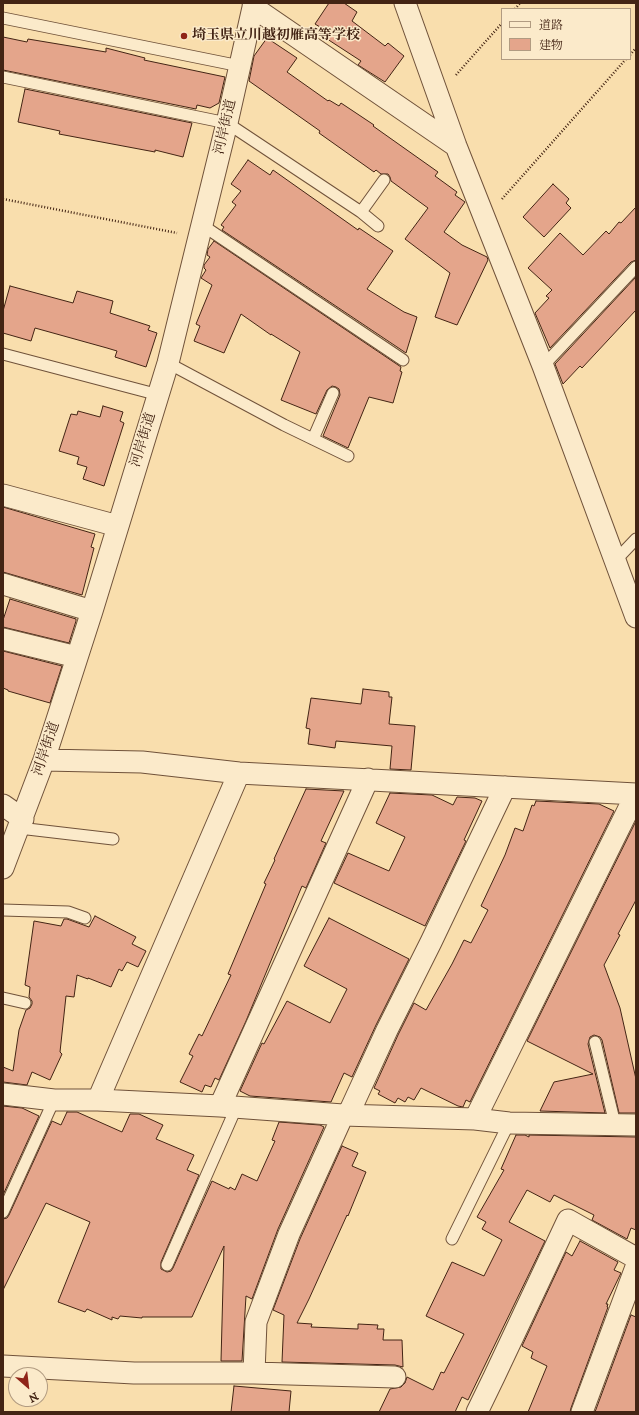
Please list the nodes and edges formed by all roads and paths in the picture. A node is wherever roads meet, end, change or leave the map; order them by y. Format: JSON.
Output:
{"nodes":[{"id":1,"x":405,"y":3,"type":"edge"},
{"id":2,"x":254,"y":5,"type":"edge"},
{"id":3,"x":3,"y":18,"type":"edge"},
{"id":4,"x":501,"y":24,"type":"edge"},
{"id":5,"x":625,"y":60,"type":"edge"},
{"id":6,"x":240,"y":66,"type":"junction"},
{"id":7,"x":3,"y":77,"type":"edge"},
{"id":8,"x":438,"y":95,"type":"junction"},
{"id":9,"x":227,"y":123,"type":"junction"},
{"id":10,"x":456,"y":146,"type":"junction"},
{"id":11,"x":384,"y":180,"type":"dead end"},
{"id":12,"x":3,"y":199,"type":"edge"},
{"id":13,"x":361,"y":212,"type":"junction"},
{"id":14,"x":484,"y":219,"type":"junction"},
{"id":15,"x":378,"y":226,"type":"dead end"},
{"id":16,"x":200,"y":231,"type":"junction"},
{"id":17,"x":636,"y":267,"type":"edge"},
{"id":18,"x":3,"y":354,"type":"edge"},
{"id":19,"x":403,"y":360,"type":"dead end"},
{"id":20,"x":168,"y":363,"type":"junction"},
{"id":21,"x":543,"y":366,"type":"junction"},
{"id":22,"x":333,"y":393,"type":"dead end"},
{"id":23,"x":159,"y":395,"type":"junction"},
{"id":24,"x":313,"y":439,"type":"junction"},
{"id":25,"x":348,"y":456,"type":"dead end"},
{"id":26,"x":3,"y":495,"type":"edge"},
{"id":27,"x":118,"y":526,"type":"junction"},
{"id":28,"x":636,"y":539,"type":"edge"},
{"id":29,"x":615,"y":561,"type":"junction"},
{"id":30,"x":3,"y":584,"type":"edge"},
{"id":31,"x":92,"y":611,"type":"junction"},
{"id":32,"x":636,"y":617,"type":"edge"},
{"id":33,"x":3,"y":639,"type":"edge"},
{"id":34,"x":77,"y":657,"type":"junction"},
{"id":35,"x":44,"y":760,"type":"junction"},
{"id":36,"x":239,"y":773,"type":"junction"},
{"id":37,"x":368,"y":779,"type":"junction"},
{"id":38,"x":505,"y":787,"type":"junction"},
{"id":39,"x":636,"y":794,"type":"edge"},
{"id":40,"x":3,"y":805,"type":"edge"},
{"id":41,"x":21,"y":823,"type":"junction"},
{"id":42,"x":113,"y":839,"type":"dead end"},
{"id":43,"x":3,"y":868,"type":"edge"},
{"id":44,"x":3,"y":910,"type":"edge"},
{"id":45,"x":86,"y":918,"type":"dead end"},
{"id":46,"x":3,"y":998,"type":"edge"},
{"id":47,"x":25,"y":1003,"type":"dead end"},
{"id":48,"x":595,"y":1042,"type":"dead end"},
{"id":49,"x":3,"y":1094,"type":"edge"},
{"id":50,"x":54,"y":1100,"type":"junction"},
{"id":51,"x":98,"y":1100,"type":"junction"},
{"id":52,"x":228,"y":1107,"type":"junction"},
{"id":53,"x":346,"y":1115,"type":"junction"},
{"id":54,"x":475,"y":1118,"type":"junction"},
{"id":55,"x":509,"y":1123,"type":"junction"},
{"id":56,"x":615,"y":1124,"type":"junction"},
{"id":57,"x":636,"y":1125,"type":"edge"},
{"id":58,"x":3,"y":1212,"type":"edge"},
{"id":59,"x":452,"y":1239,"type":"dead end"},
{"id":60,"x":636,"y":1258,"type":"edge"},
{"id":61,"x":167,"y":1265,"type":"dead end"},
{"id":62,"x":636,"y":1267,"type":"edge"},
{"id":63,"x":3,"y":1366,"type":"edge"},
{"id":64,"x":254,"y":1373,"type":"junction"},
{"id":65,"x":395,"y":1377,"type":"dead end"},
{"id":66,"x":477,"y":1412,"type":"edge"},
{"id":67,"x":582,"y":1412,"type":"edge"}],
"edges":[{"from":1,"to":8,"type":"street"},
{"from":2,"to":6,"type":"street","name":"河岸街道"},
{"from":2,"to":10,"type":"street"},
{"from":3,"to":6,"type":"lane"},
{"from":4,"to":8,"type":"path"},
{"from":5,"to":14,"type":"path"},
{"from":6,"to":9,"type":"street","name":"河岸街道"},
{"from":7,"to":9,"type":"lane"},
{"from":8,"to":10,"type":"street"},
{"from":9,"to":13,"type":"lane"},
{"from":9,"to":16,"type":"street","name":"河岸街道"},
{"from":10,"to":14,"type":"street"},
{"from":11,"to":13,"type":"lane"},
{"from":12,"to":16,"type":"path"},
{"from":13,"to":15,"type":"lane"},
{"from":14,"to":21,"type":"street"},
{"from":16,"to":19,"type":"lane"},
{"from":16,"to":20,"type":"street","name":"河岸街道"},
{"from":17,"to":21,"type":"lane"},
{"from":18,"to":23,"type":"lane"},
{"from":20,"to":23,"type":"street","name":"河岸街道"},
{"from":20,"to":24,"type":"lane"},
{"from":21,"to":29,"type":"street"},
{"from":22,"to":24,"type":"lane"},
{"from":23,"to":27,"type":"street","name":"河岸街道"},
{"from":24,"to":25,"type":"lane"},
{"from":26,"to":27,"type":"street"},
{"from":27,"to":31,"type":"street","name":"河岸街道"},
{"from":28,"to":29,"type":"lane"},
{"from":29,"to":32,"type":"street"},
{"from":30,"to":31,"type":"street"},
{"from":31,"to":34,"type":"street","name":"河岸街道"},
{"from":33,"to":34,"type":"street"},
{"from":34,"to":35,"type":"street","name":"河岸街道"},
{"from":35,"to":36,"type":"street"},
{"from":35,"to":41,"type":"street","name":"河岸街道"},
{"from":36,"to":37,"type":"street"},
{"from":36,"to":51,"type":"street"},
{"from":37,"to":38,"type":"street"},
{"from":37,"to":52,"type":"street"},
{"from":38,"to":39,"type":"street"},
{"from":38,"to":53,"type":"street"},
{"from":39,"to":54,"type":"street"},
{"from":40,"to":41,"type":"street"},
{"from":41,"to":42,"type":"lane"},
{"from":41,"to":43,"type":"street","name":"河岸街道"},
{"from":44,"to":45,"type":"lane"},
{"from":46,"to":47,"type":"lane"},
{"from":48,"to":56,"type":"lane"},
{"from":49,"to":50,"type":"street"},
{"from":50,"to":51,"type":"street"},
{"from":50,"to":58,"type":"lane"},
{"from":51,"to":52,"type":"street"},
{"from":52,"to":53,"type":"street"},
{"from":52,"to":61,"type":"lane"},
{"from":53,"to":54,"type":"street"},
{"from":53,"to":64,"type":"street"},
{"from":54,"to":55,"type":"street"},
{"from":55,"to":56,"type":"street"},
{"from":55,"to":59,"type":"lane"},
{"from":56,"to":57,"type":"street"},
{"from":60,"to":66,"type":"street"},
{"from":62,"to":67,"type":"street"},
{"from":63,"to":64,"type":"street"},
{"from":64,"to":65,"type":"street"}]}
